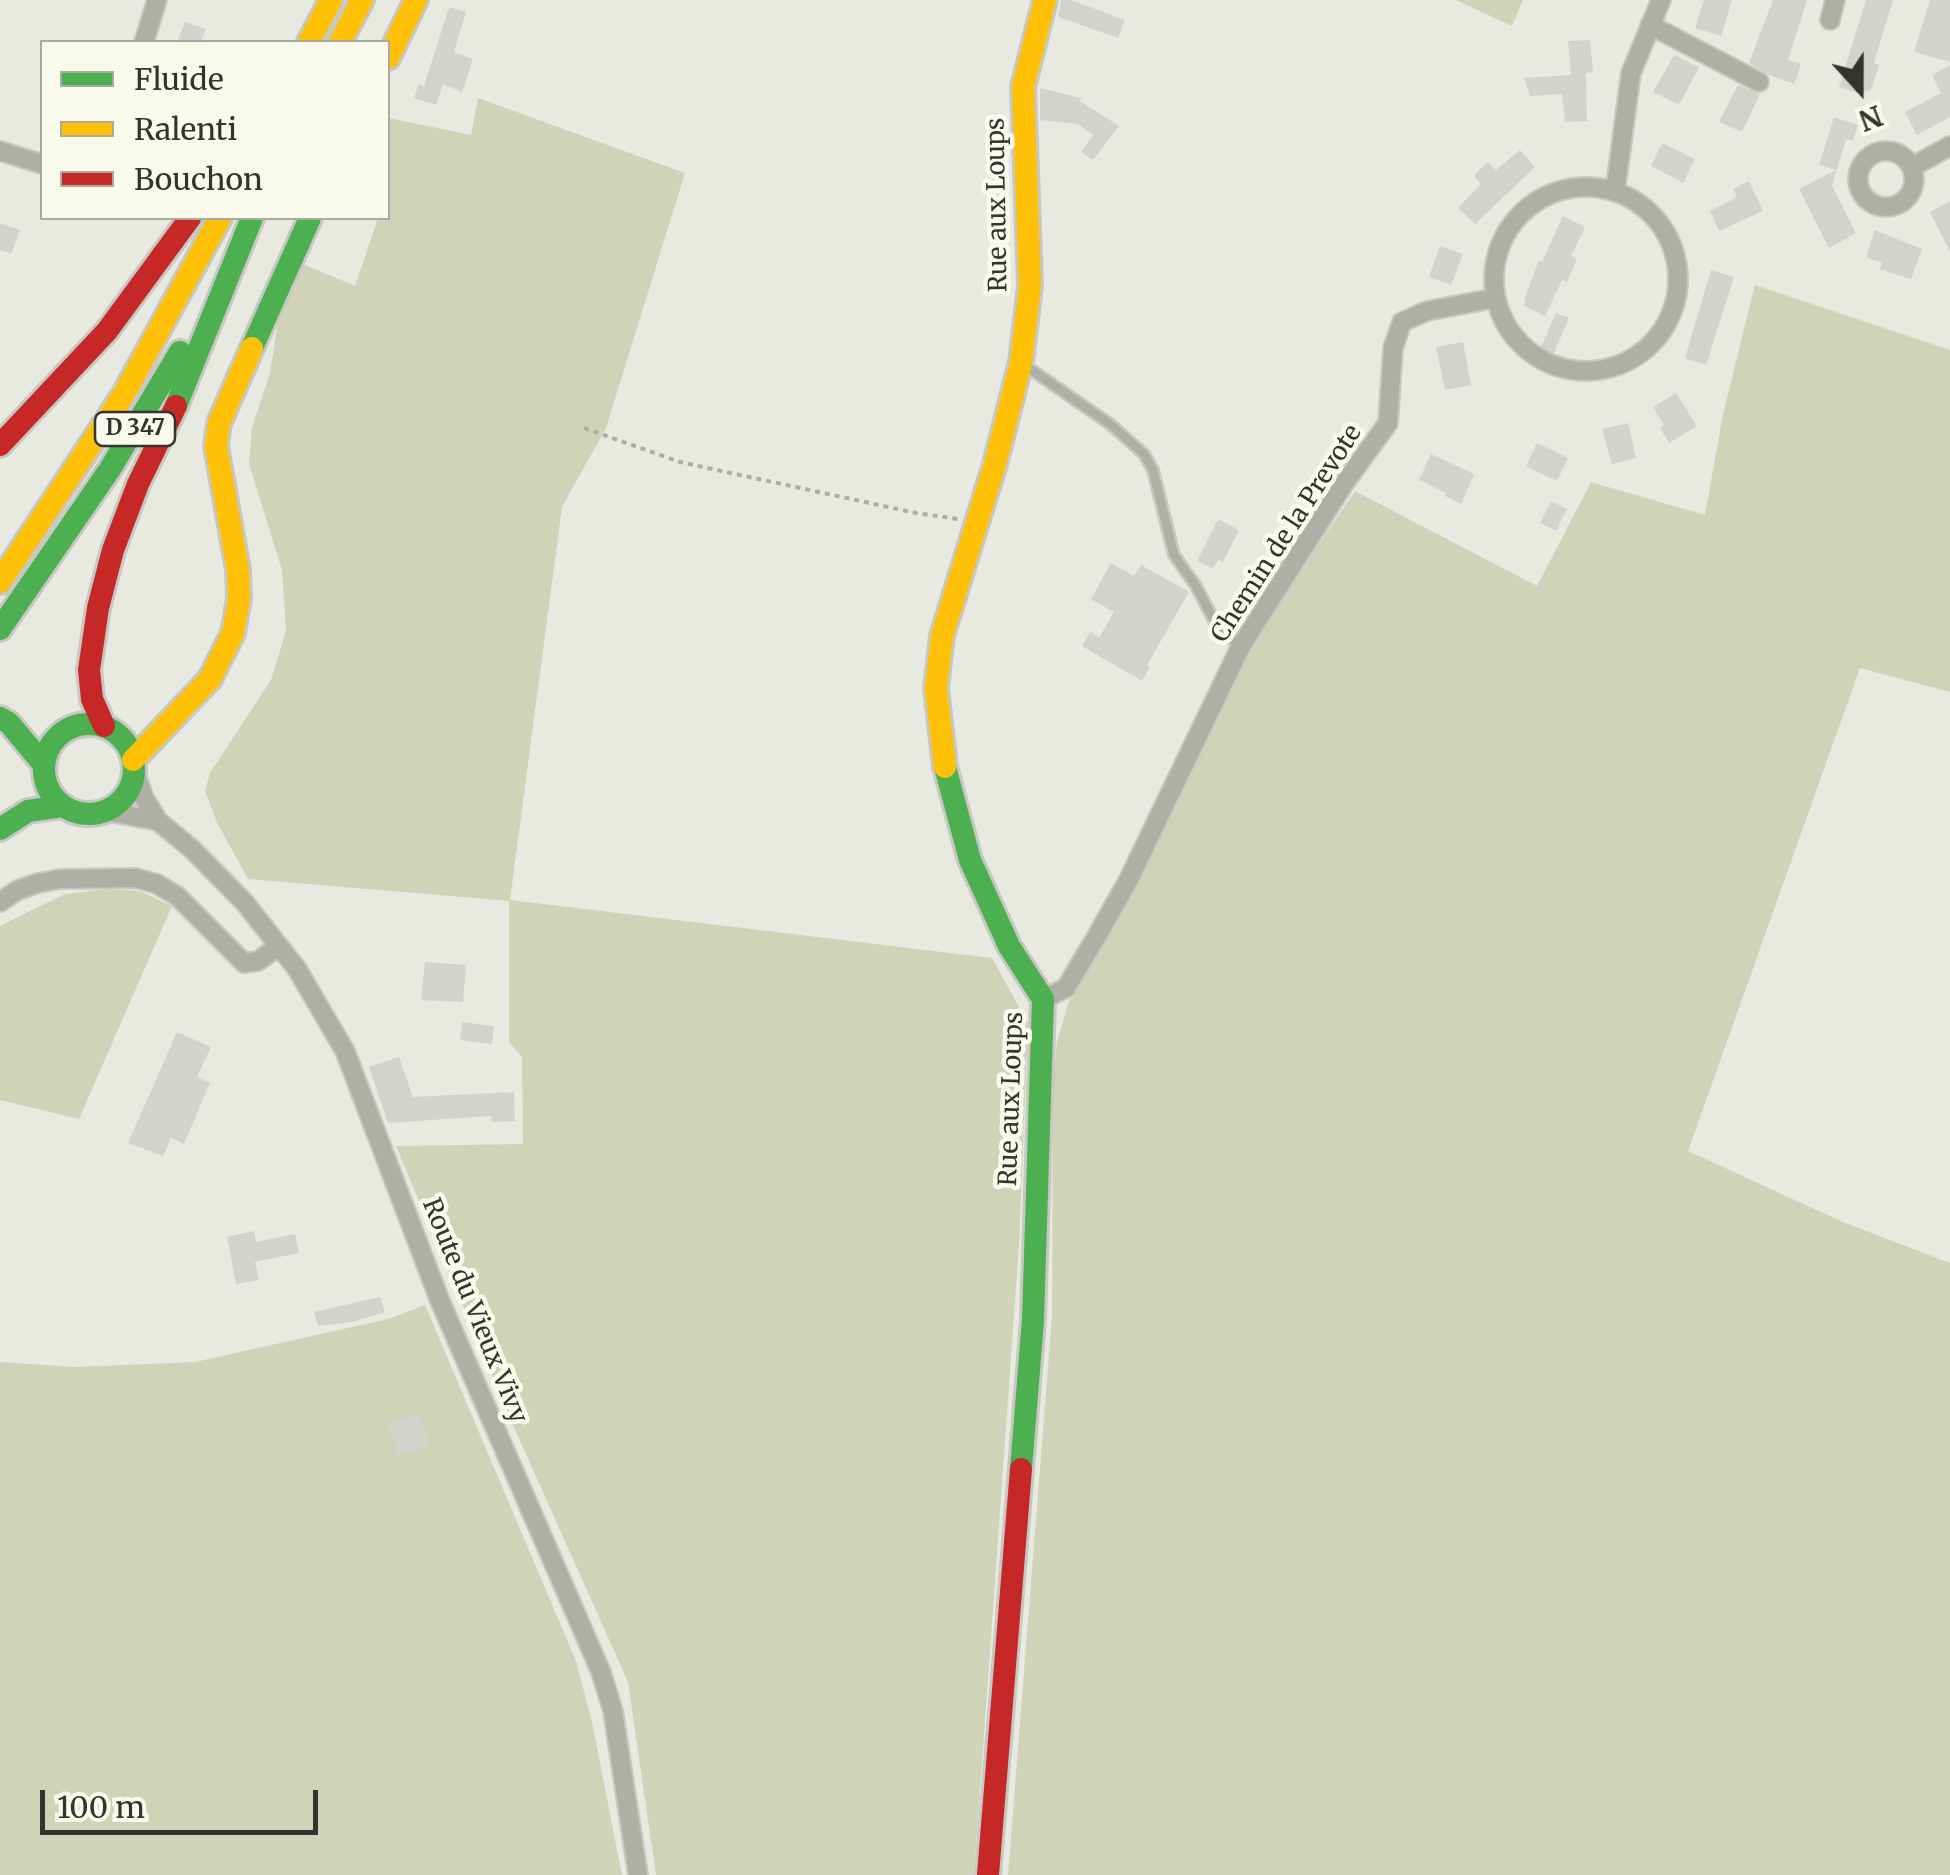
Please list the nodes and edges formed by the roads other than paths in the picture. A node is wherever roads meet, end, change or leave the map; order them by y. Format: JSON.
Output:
{"nodes":[{"id":1,"x":156,"y":0,"type":"edge"},
{"id":2,"x":330,"y":0,"type":"edge"},
{"id":3,"x":362,"y":0,"type":"edge"},
{"id":4,"x":416,"y":0,"type":"edge"},
{"id":5,"x":1045,"y":0,"type":"edge"},
{"id":6,"x":1661,"y":0,"type":"edge"},
{"id":7,"x":1835,"y":0,"type":"edge"},
{"id":8,"x":1830,"y":20,"type":"dead end"},
{"id":9,"x":1650,"y":25,"type":"junction"},
{"id":10,"x":145,"y":40,"type":"edge"},
{"id":11,"x":310,"y":40,"type":"edge"},
{"id":12,"x":341,"y":40,"type":"edge"},
{"id":13,"x":390,"y":54,"type":"edge"},
{"id":14,"x":1758,"y":82,"type":"dead end"},
{"id":15,"x":1950,"y":146,"type":"edge"},
{"id":16,"x":0,"y":151,"type":"edge"},
{"id":17,"x":40,"y":163,"type":"edge"},
{"id":18,"x":1912,"y":167,"type":"dead end"},
{"id":19,"x":1615,"y":192,"type":"junction"},
{"id":20,"x":189,"y":220,"type":"edge"},
{"id":21,"x":219,"y":220,"type":"edge"},
{"id":22,"x":251,"y":220,"type":"edge"},
{"id":23,"x":251,"y":220,"type":"edge"},
{"id":24,"x":309,"y":220,"type":"edge"},
{"id":25,"x":1496,"y":298,"type":"junction"},
{"id":26,"x":1020,"y":362,"type":"junction"},
{"id":27,"x":0,"y":444,"type":"edge"},
{"id":28,"x":0,"y":582,"type":"edge"},
{"id":29,"x":0,"y":629,"type":"edge"},
{"id":30,"x":1241,"y":646,"type":"junction"},
{"id":31,"x":4,"y":721,"type":"edge"},
{"id":32,"x":168,"y":722,"type":"junction"},
{"id":33,"x":70,"y":728,"type":"junction"},
{"id":34,"x":111,"y":731,"type":"junction"},
{"id":35,"x":134,"y":764,"type":"junction"},
{"id":36,"x":44,"y":766,"type":"junction"},
{"id":37,"x":62,"y":806,"type":"junction"},
{"id":38,"x":104,"y":812,"type":"junction"},
{"id":39,"x":158,"y":820,"type":"junction"},
{"id":40,"x":0,"y":828,"type":"edge"},
{"id":41,"x":0,"y":902,"type":"edge"},
{"id":42,"x":279,"y":946,"type":"junction"},
{"id":43,"x":1043,"y":999,"type":"junction"},
{"id":44,"x":638,"y":1875,"type":"edge"},
{"id":45,"x":988,"y":1875,"type":"edge"}],
"edges":[{"from":1,"to":10,"type":"street"},
{"from":2,"to":11,"type":"main road"},
{"from":3,"to":12,"type":"main road"},
{"from":4,"to":13,"type":"main road"},
{"from":5,"to":26,"type":"main road","name":"Rue aux Loups"},
{"from":6,"to":9,"type":"street"},
{"from":7,"to":8,"type":"street"},
{"from":9,"to":14,"type":"street"},
{"from":9,"to":19,"type":"street"},
{"from":15,"to":18,"type":"street"},
{"from":16,"to":17,"type":"street"},
{"from":19,"to":25,"type":"street"},
{"from":19,"to":25,"type":"street"},
{"from":20,"to":27,"type":"main road"},
{"from":21,"to":28,"type":"main road","number":"D 347"},
{"from":22,"to":29,"type":"main road","number":"D 347"},
{"from":23,"to":34,"type":"main road"},
{"from":24,"to":32,"type":"main road"},
{"from":25,"to":30,"type":"street","name":"Chemin de la Prevote"},
{"from":26,"to":30,"type":"lane"},
{"from":26,"to":43,"type":"main road","name":"Rue aux Loups"},
{"from":30,"to":43,"type":"street","name":"Chemin de la Prevote"},
{"from":31,"to":33,"type":"main road"},
{"from":31,"to":36,"type":"main road"},
{"from":32,"to":34,"type":"main road"},
{"from":32,"to":35,"type":"main road"},
{"from":33,"to":34,"type":"main road"},
{"from":33,"to":36,"type":"main road"},
{"from":34,"to":35,"type":"main road"},
{"from":35,"to":38,"type":"main road"},
{"from":35,"to":39,"type":"street","name":"Route du Vieux Vivy"},
{"from":36,"to":37,"type":"main road"},
{"from":37,"to":38,"type":"main road"},
{"from":37,"to":40,"type":"main road"},
{"from":38,"to":39,"type":"street"},
{"from":39,"to":42,"type":"street","name":"Route du Vieux Vivy"},
{"from":41,"to":42,"type":"street"},
{"from":42,"to":44,"type":"street","name":"Route du Vieux Vivy"},
{"from":43,"to":45,"type":"main road","name":"Rue aux Loups"}]}
